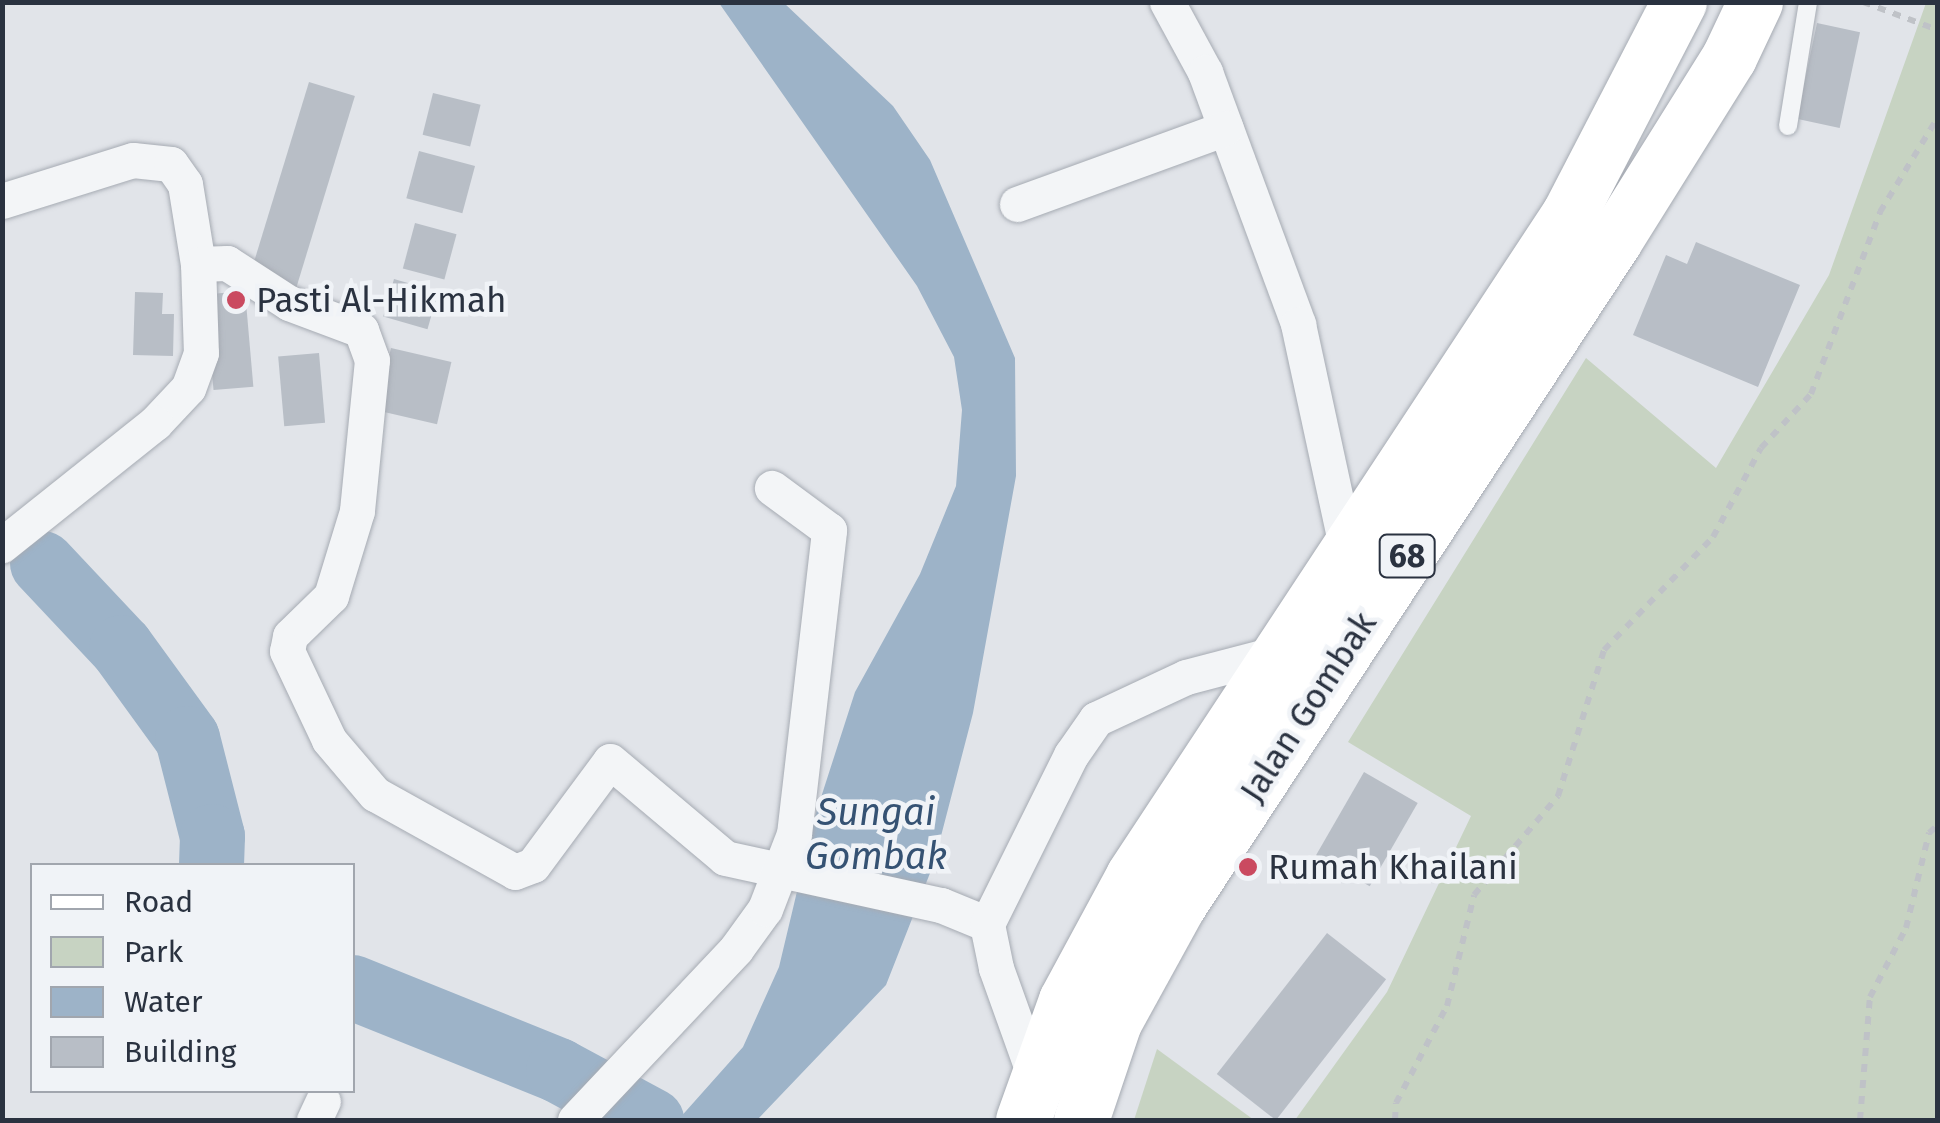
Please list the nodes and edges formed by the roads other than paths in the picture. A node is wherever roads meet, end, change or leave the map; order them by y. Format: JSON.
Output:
{"nodes":[{"id":1,"x":1167,"y":2,"type":"edge"},
{"id":2,"x":1679,"y":2,"type":"edge"},
{"id":3,"x":1755,"y":2,"type":"edge"},
{"id":4,"x":1808,"y":2,"type":"edge"},
{"id":5,"x":1788,"y":126,"type":"dead end"},
{"id":6,"x":1226,"y":128,"type":"junction"},
{"id":7,"x":5,"y":194,"type":"edge"},
{"id":8,"x":1017,"y":204,"type":"dead end"},
{"id":9,"x":198,"y":264,"type":"junction"},
{"id":10,"x":772,"y":488,"type":"dead end"},
{"id":11,"x":2,"y":546,"type":"edge"},
{"id":12,"x":1348,"y":550,"type":"junction"},
{"id":13,"x":1281,"y":652,"type":"junction"},
{"id":14,"x":782,"y":873,"type":"junction"},
{"id":15,"x":987,"y":924,"type":"junction"},
{"id":16,"x":1029,"y":1099,"type":"edge"},
{"id":17,"x":578,"y":1115,"type":"edge"},
{"id":18,"x":1081,"y":1120,"type":"edge"}],
"edges":[{"from":1,"to":6,"type":"street"},
{"from":2,"to":12,"type":"main road","name":"Jalan Gombak","number":"68"},
{"from":3,"to":18,"type":"main road","name":"Jalan Gombak","number":"68"},
{"from":4,"to":5,"type":"lane"},
{"from":6,"to":8,"type":"street"},
{"from":6,"to":12,"type":"street"},
{"from":7,"to":9,"type":"street"},
{"from":9,"to":11,"type":"street"},
{"from":9,"to":14,"type":"street"},
{"from":10,"to":14,"type":"street"},
{"from":12,"to":13,"type":"main road","name":"Jalan Gombak","number":"68"},
{"from":13,"to":15,"type":"street"},
{"from":13,"to":16,"type":"main road","name":"Jalan Gombak","number":"68"},
{"from":14,"to":15,"type":"street"},
{"from":14,"to":17,"type":"street"},
{"from":15,"to":16,"type":"street"}]}
